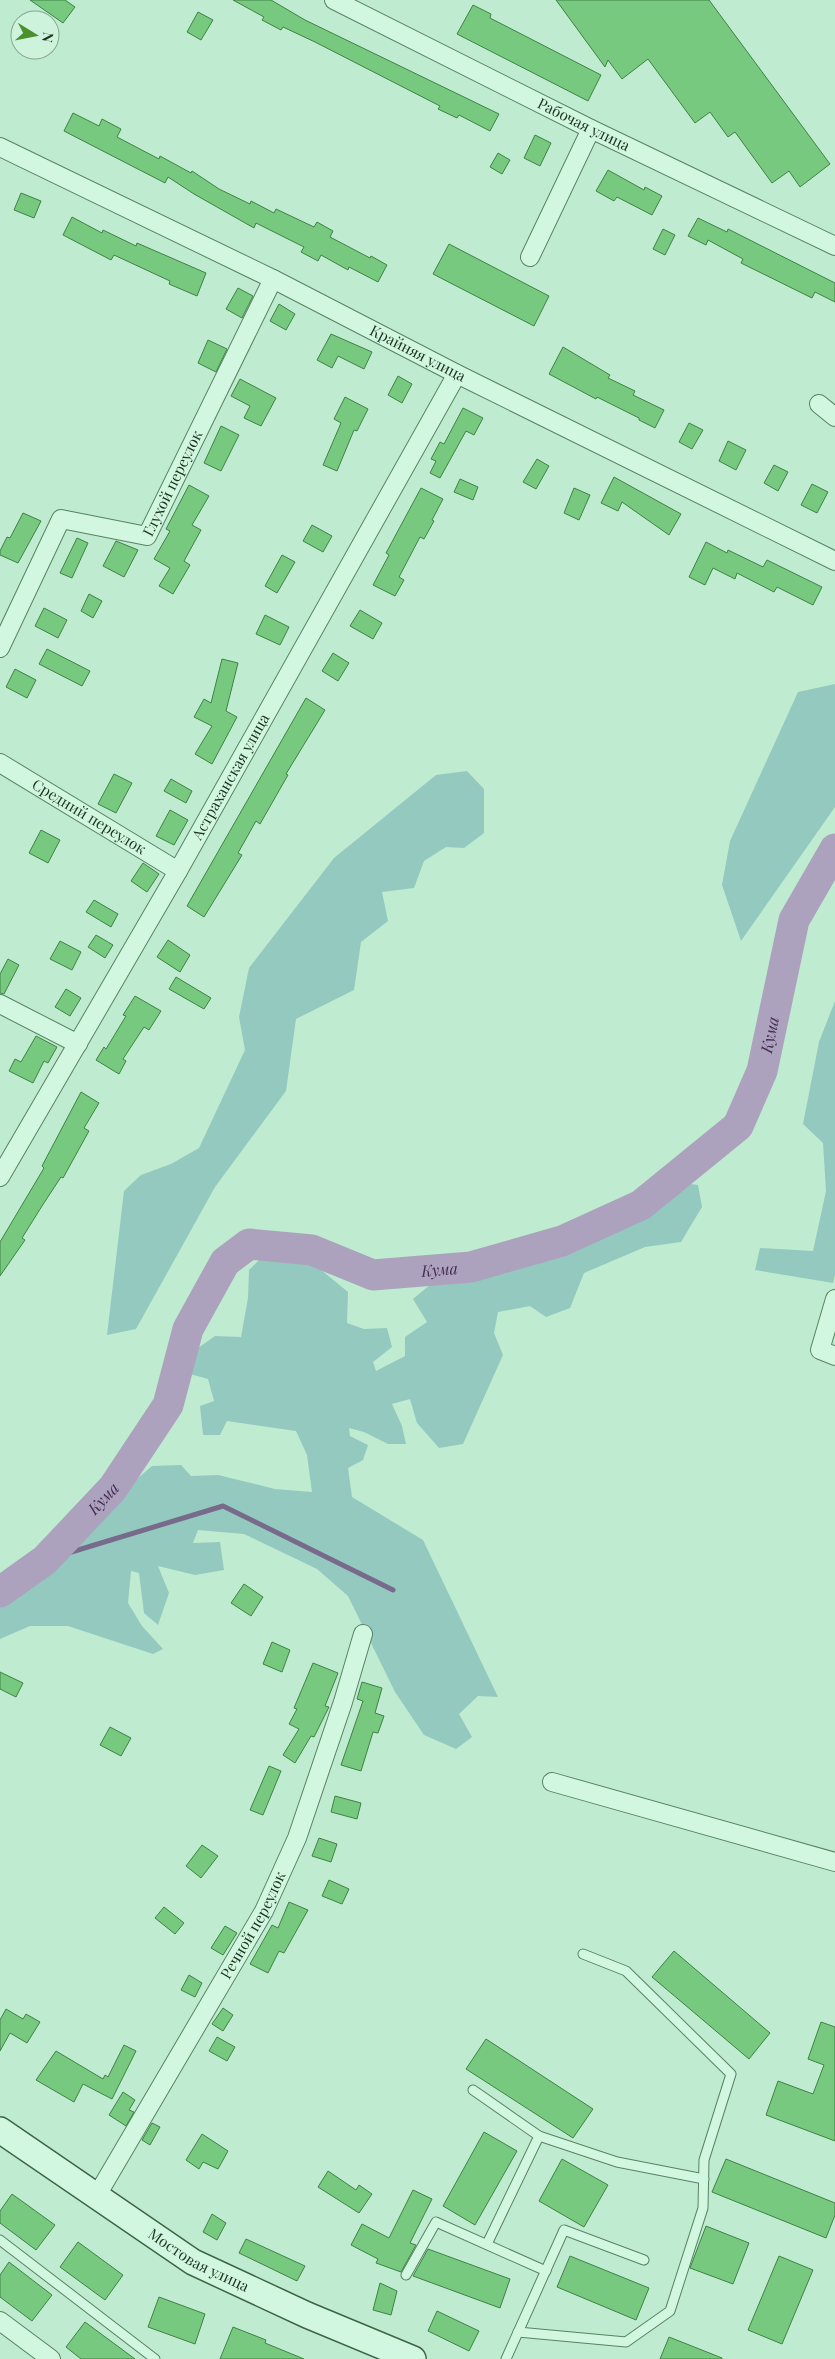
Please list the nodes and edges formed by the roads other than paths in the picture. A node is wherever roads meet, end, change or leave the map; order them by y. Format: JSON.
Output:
{"nodes":[{"id":1,"x":334,"y":0,"type":"edge"},
{"id":2,"x":591,"y":128,"type":"junction"},
{"id":3,"x":0,"y":147,"type":"edge"},
{"id":4,"x":835,"y":246,"type":"edge"},
{"id":5,"x":530,"y":257,"type":"dead end"},
{"id":6,"x":273,"y":279,"type":"junction"},
{"id":7,"x":457,"y":374,"type":"junction"},
{"id":8,"x":819,"y":404,"type":"dead end"},
{"id":9,"x":835,"y":417,"type":"edge"},
{"id":10,"x":835,"y":561,"type":"edge"},
{"id":11,"x":0,"y":648,"type":"edge"},
{"id":12,"x":0,"y":763,"type":"edge"},
{"id":13,"x":178,"y":871,"type":"junction"},
{"id":14,"x":0,"y":1004,"type":"edge"},
{"id":15,"x":78,"y":1044,"type":"junction"},
{"id":16,"x":0,"y":1178,"type":"edge"},
{"id":17,"x":835,"y":1299,"type":"edge"},
{"id":18,"x":835,"y":1356,"type":"edge"},
{"id":19,"x":363,"y":1634,"type":"dead end"},
{"id":20,"x":552,"y":1782,"type":"dead end"},
{"id":21,"x":835,"y":1862,"type":"edge"},
{"id":22,"x":584,"y":1954,"type":"dead end"},
{"id":23,"x":473,"y":2090,"type":"dead end"},
{"id":24,"x":0,"y":2130,"type":"edge"},
{"id":25,"x":539,"y":2136,"type":"junction"},
{"id":26,"x":704,"y":2179,"type":"junction"},
{"id":27,"x":96,"y":2197,"type":"junction"},
{"id":28,"x":0,"y":2240,"type":"edge"},
{"id":29,"x":487,"y":2244,"type":"junction"},
{"id":30,"x":644,"y":2260,"type":"dead end"},
{"id":31,"x":546,"y":2270,"type":"junction"},
{"id":32,"x":406,"y":2275,"type":"dead end"},
{"id":33,"x":0,"y":2321,"type":"edge"},
{"id":34,"x":518,"y":2332,"type":"junction"},
{"id":35,"x":51,"y":2359,"type":"edge"},
{"id":36,"x":155,"y":2359,"type":"edge"},
{"id":37,"x":413,"y":2359,"type":"edge"},
{"id":38,"x":506,"y":2359,"type":"edge"}],
"edges":[{"from":1,"to":2,"type":"street","name":"Рабочая улица"},
{"from":2,"to":4,"type":"street","name":"Рабочая улица"},
{"from":2,"to":5,"type":"street"},
{"from":3,"to":6,"type":"street","name":"Крайняя улица"},
{"from":6,"to":7,"type":"street","name":"Крайняя улица"},
{"from":6,"to":11,"type":"street","name":"Глухой переулок"},
{"from":7,"to":10,"type":"street","name":"Крайняя улица"},
{"from":7,"to":13,"type":"street","name":"Астраханская улица"},
{"from":8,"to":9,"type":"street"},
{"from":12,"to":13,"type":"street","name":"Средний переулок"},
{"from":13,"to":15,"type":"street","name":"Астраханская улица"},
{"from":14,"to":15,"type":"street"},
{"from":15,"to":16,"type":"street","name":"Астраханская улица"},
{"from":17,"to":18,"type":"street"},
{"from":19,"to":27,"type":"street","name":"Речной переулок"},
{"from":20,"to":21,"type":"street"},
{"from":22,"to":26,"type":"lane"},
{"from":23,"to":25,"type":"lane"},
{"from":24,"to":27,"type":"main road","name":"Мостовая улица"},
{"from":25,"to":26,"type":"lane"},
{"from":25,"to":29,"type":"lane"},
{"from":26,"to":34,"type":"lane"},
{"from":27,"to":37,"type":"main road","name":"Мостовая улица"},
{"from":28,"to":36,"type":"lane"},
{"from":29,"to":31,"type":"lane"},
{"from":29,"to":32,"type":"lane"},
{"from":30,"to":31,"type":"lane"},
{"from":31,"to":34,"type":"lane"},
{"from":33,"to":35,"type":"street"},
{"from":34,"to":38,"type":"lane"}]}
